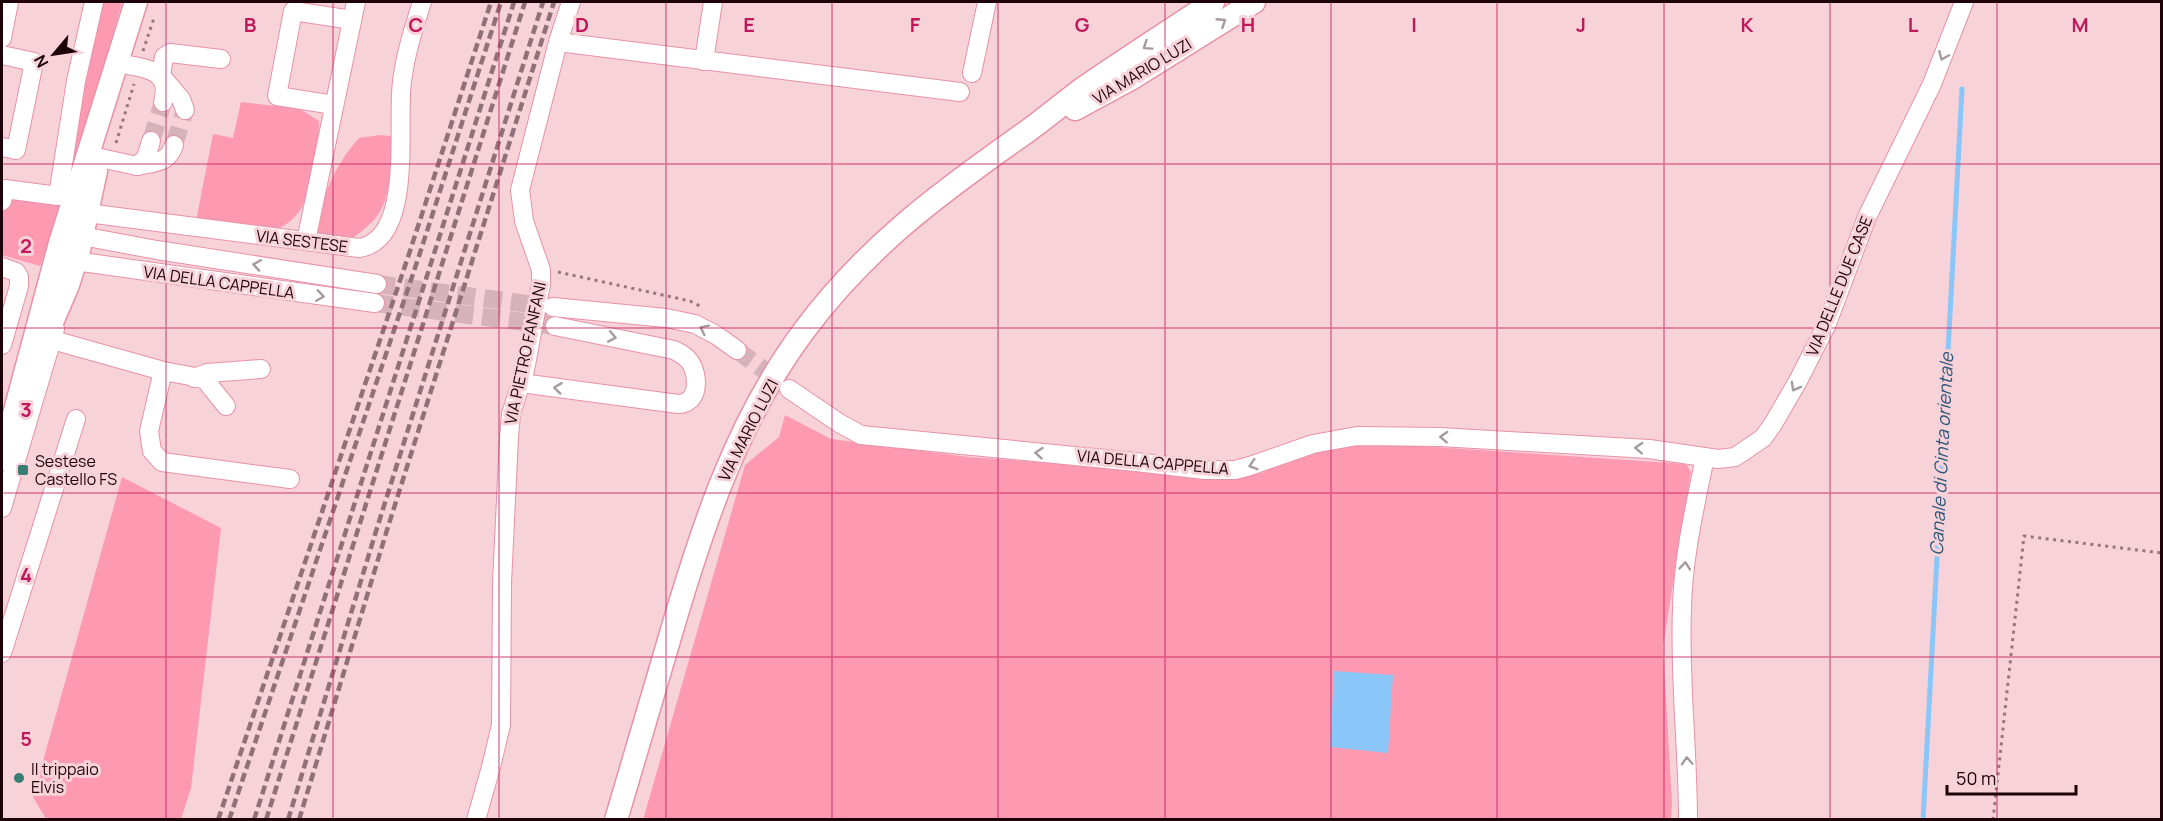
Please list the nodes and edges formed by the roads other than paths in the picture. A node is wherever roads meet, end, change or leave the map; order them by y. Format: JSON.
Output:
{"nodes":[{"id":1,"x":9,"y":2,"type":"edge"},
{"id":2,"x":94,"y":2,"type":"edge"},
{"id":3,"x":356,"y":2,"type":"edge"},
{"id":4,"x":422,"y":2,"type":"edge"},
{"id":5,"x":571,"y":2,"type":"edge"},
{"id":6,"x":713,"y":2,"type":"edge"},
{"id":7,"x":987,"y":2,"type":"edge"},
{"id":8,"x":1213,"y":2,"type":"edge"},
{"id":9,"x":1254,"y":2,"type":"edge"},
{"id":10,"x":1964,"y":2,"type":"edge"},
{"id":11,"x":141,"y":8,"type":"edge"},
{"id":12,"x":352,"y":20,"type":"junction"},
{"id":13,"x":2,"y":38,"type":"edge"},
{"id":14,"x":558,"y":42,"type":"junction"},
{"id":15,"x":2,"y":55,"type":"edge"},
{"id":16,"x":221,"y":59,"type":"dead end"},
{"id":17,"x":704,"y":60,"type":"junction"},
{"id":18,"x":125,"y":65,"type":"junction"},
{"id":19,"x":972,"y":73,"type":"dead end"},
{"id":20,"x":162,"y":77,"type":"junction"},
{"id":21,"x":960,"y":92,"type":"dead end"},
{"id":22,"x":163,"y":102,"type":"tunnel mouth"},
{"id":23,"x":334,"y":105,"type":"junction"},
{"id":24,"x":185,"y":110,"type":"dead end"},
{"id":25,"x":1025,"y":133,"type":"junction"},
{"id":26,"x":151,"y":141,"type":"tunnel mouth"},
{"id":27,"x":174,"y":145,"type":"tunnel mouth"},
{"id":28,"x":2,"y":147,"type":"edge"},
{"id":29,"x":95,"y":160,"type":"junction"},
{"id":30,"x":137,"y":166,"type":"junction"},
{"id":31,"x":2,"y":201,"type":"edge"},
{"id":32,"x":87,"y":213,"type":"junction"},
{"id":33,"x":306,"y":241,"type":"junction"},
{"id":34,"x":78,"y":249,"type":"junction"},
{"id":35,"x":10,"y":271,"type":"edge"},
{"id":36,"x":377,"y":284,"type":"tunnel mouth"},
{"id":37,"x":375,"y":303,"type":"tunnel mouth"},
{"id":38,"x":553,"y":307,"type":"tunnel mouth"},
{"id":39,"x":555,"y":327,"type":"tunnel mouth"},
{"id":40,"x":42,"y":333,"type":"junction"},
{"id":41,"x":2,"y":345,"type":"edge"},
{"id":42,"x":737,"y":350,"type":"tunnel mouth"},
{"id":43,"x":261,"y":369,"type":"dead end"},
{"id":44,"x":163,"y":371,"type":"junction"},
{"id":45,"x":194,"y":378,"type":"junction"},
{"id":46,"x":521,"y":383,"type":"junction"},
{"id":47,"x":789,"y":388,"type":"tunnel mouth"},
{"id":48,"x":226,"y":406,"type":"dead end"},
{"id":49,"x":76,"y":419,"type":"dead end"},
{"id":50,"x":1705,"y":458,"type":"junction"},
{"id":51,"x":2,"y":459,"type":"edge"},
{"id":52,"x":290,"y":479,"type":"dead end"},
{"id":53,"x":2,"y":508,"type":"edge"},
{"id":54,"x":2,"y":653,"type":"edge"},
{"id":55,"x":476,"y":819,"type":"edge"},
{"id":56,"x":616,"y":819,"type":"edge"},
{"id":57,"x":1688,"y":819,"type":"edge"}],
"edges":[{"from":1,"to":13,"type":"street"},
{"from":2,"to":31,"type":"street"},
{"from":3,"to":12,"type":"street"},
{"from":4,"to":33,"type":"street","name":"VIA SESTESE"},
{"from":5,"to":14,"type":"street","name":"VIA PIETRO FANFANI"},
{"from":6,"to":17,"type":"street"},
{"from":7,"to":19,"type":"street"},
{"from":8,"to":25,"type":"main road","name":"VIA MARIO LUZI","one_way":true},
{"from":25,"to":9,"type":"main road","name":"VIA MARIO LUZI","one_way":true},
{"from":10,"to":50,"type":"street","name":"VIA DELLE DUE CASE","one_way":true},
{"from":11,"to":18,"type":"main road"},
{"from":12,"to":23,"type":"street"},
{"from":12,"to":23,"type":"street"},
{"from":14,"to":17,"type":"street"},
{"from":14,"to":46,"type":"street","name":"VIA PIETRO FANFANI"},
{"from":15,"to":28,"type":"street"},
{"from":16,"to":20,"type":"street"},
{"from":17,"to":21,"type":"street"},
{"from":18,"to":20,"type":"street"},
{"from":18,"to":29,"type":"main road"},
{"from":20,"to":22,"type":"street"},
{"from":20,"to":24,"type":"street"},
{"from":23,"to":33,"type":"street"},
{"from":25,"to":56,"type":"main road","name":"VIA MARIO LUZI"},
{"from":26,"to":30,"type":"street"},
{"from":27,"to":30,"type":"street"},
{"from":29,"to":30,"type":"street"},
{"from":29,"to":32,"type":"main road"},
{"from":29,"to":34,"type":"street"},
{"from":29,"to":40,"type":"main road"},
{"from":32,"to":33,"type":"street","name":"VIA SESTESE"},
{"from":32,"to":34,"type":"main road"},
{"from":36,"to":34,"type":"street","name":"VIA DELLA CAPPELLA","one_way":true},
{"from":34,"to":37,"type":"street","name":"VIA DELLA CAPPELLA","one_way":true},
{"from":34,"to":40,"type":"street"},
{"from":34,"to":40,"type":"main road"},
{"from":35,"to":41,"type":"street"},
{"from":42,"to":38,"type":"street","one_way":true},
{"from":39,"to":46,"type":"street","one_way":true},
{"from":40,"to":44,"type":"street"},
{"from":40,"to":51,"type":"main road"},
{"from":40,"to":53,"type":"street"},
{"from":43,"to":45,"type":"street"},
{"from":44,"to":45,"type":"street"},
{"from":44,"to":52,"type":"street"},
{"from":45,"to":48,"type":"street"},
{"from":46,"to":55,"type":"street","name":"VIA PIETRO FANFANI"},
{"from":50,"to":47,"type":"street","name":"VIA DELLA CAPPELLA","one_way":true},
{"from":49,"to":54,"type":"street"},
{"from":57,"to":50,"type":"street","one_way":true}]}
